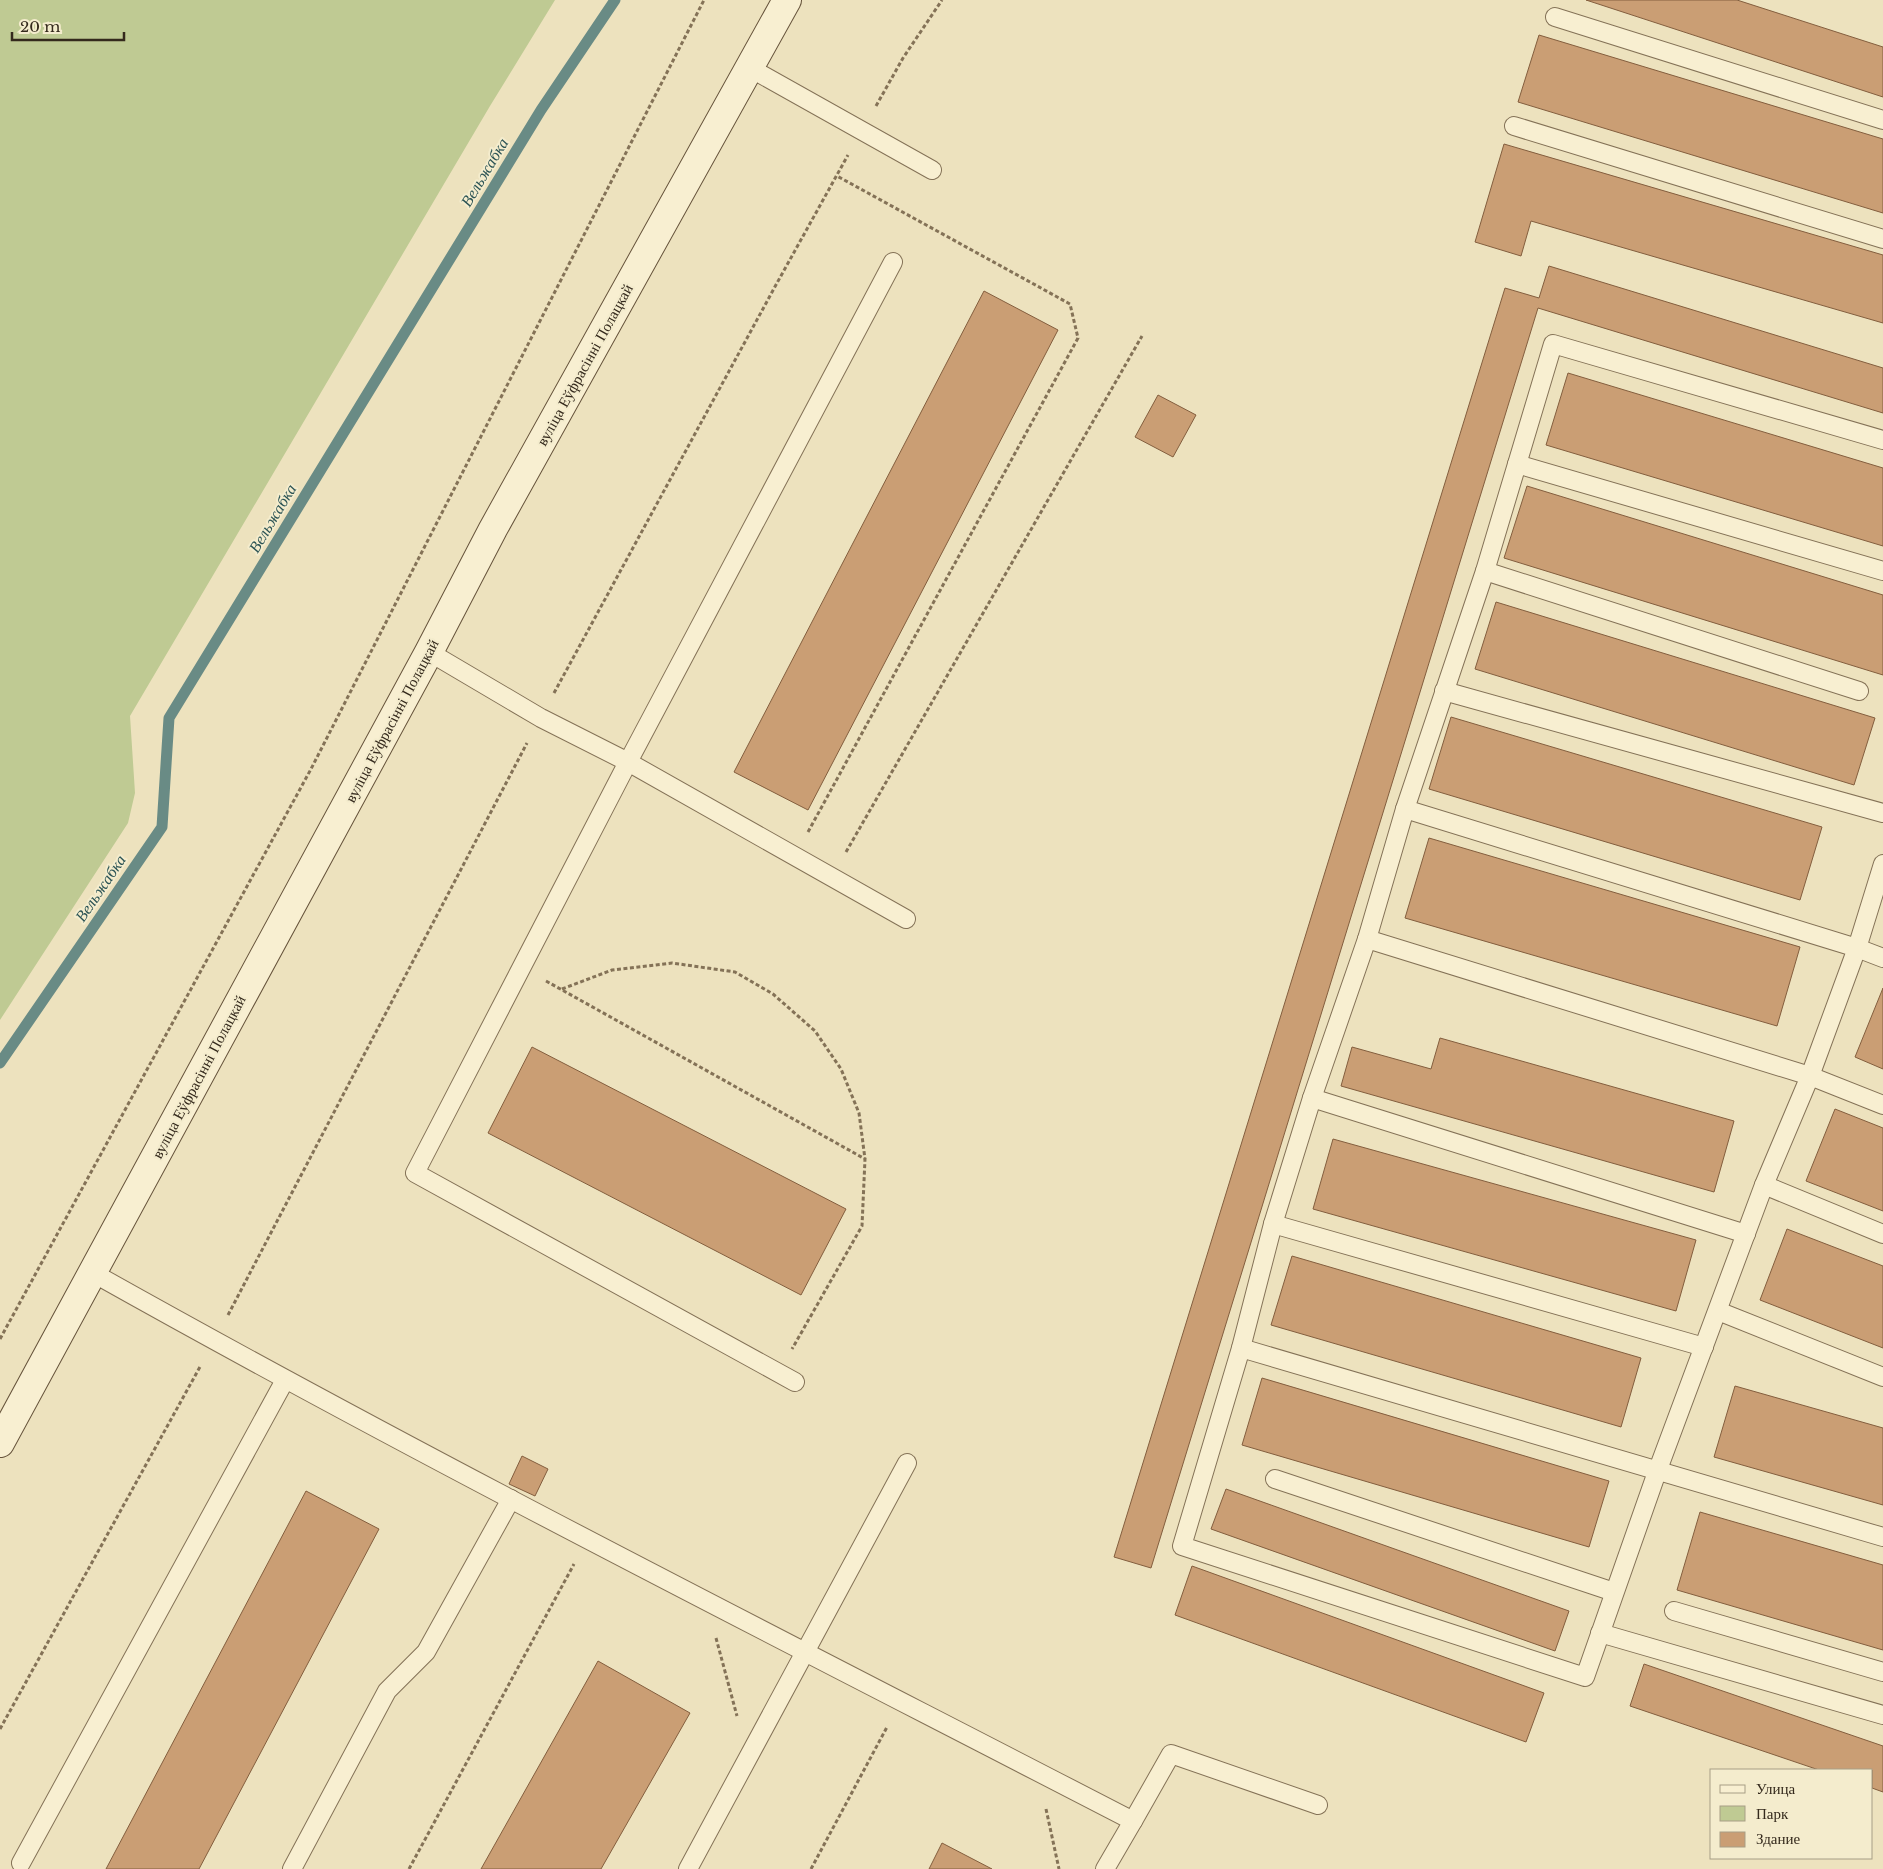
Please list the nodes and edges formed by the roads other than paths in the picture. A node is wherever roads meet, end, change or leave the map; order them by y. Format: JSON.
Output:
{"nodes":[{"id":1,"x":787,"y":0,"type":"edge"},
{"id":2,"x":1556,"y":17,"type":"dead end"},
{"id":3,"x":750,"y":68,"type":"junction"},
{"id":4,"x":1883,"y":120,"type":"edge"},
{"id":5,"x":1514,"y":126,"type":"dead end"},
{"id":6,"x":932,"y":170,"type":"dead end"},
{"id":7,"x":1883,"y":239,"type":"edge"},
{"id":8,"x":893,"y":262,"type":"dead end"},
{"id":9,"x":1883,"y":440,"type":"edge"},
{"id":10,"x":1517,"y":464,"type":"junction"},
{"id":11,"x":1485,"y":571,"type":"junction"},
{"id":12,"x":1883,"y":571,"type":"edge"},
{"id":13,"x":428,"y":652,"type":"junction"},
{"id":14,"x":1444,"y":691,"type":"junction"},
{"id":15,"x":1859,"y":691,"type":"dead end"},
{"id":16,"x":628,"y":762,"type":"junction"},
{"id":17,"x":1405,"y":809,"type":"junction"},
{"id":18,"x":1883,"y":813,"type":"edge"},
{"id":19,"x":1883,"y":864,"type":"edge"},
{"id":20,"x":906,"y":919,"type":"dead end"},
{"id":21,"x":1367,"y":939,"type":"junction"},
{"id":22,"x":1857,"y":948,"type":"junction"},
{"id":23,"x":1883,"y":958,"type":"edge"},
{"id":24,"x":1810,"y":1076,"type":"junction"},
{"id":25,"x":1312,"y":1098,"type":"junction"},
{"id":26,"x":1883,"y":1105,"type":"edge"},
{"id":27,"x":1764,"y":1185,"type":"junction"},
{"id":28,"x":1273,"y":1224,"type":"junction"},
{"id":29,"x":1746,"y":1234,"type":"junction"},
{"id":30,"x":1883,"y":1234,"type":"edge"},
{"id":31,"x":93,"y":1273,"type":"junction"},
{"id":32,"x":1718,"y":1311,"type":"junction"},
{"id":33,"x":1241,"y":1348,"type":"junction"},
{"id":34,"x":1704,"y":1348,"type":"junction"},
{"id":35,"x":1883,"y":1376,"type":"edge"},
{"id":36,"x":286,"y":1380,"type":"junction"},
{"id":37,"x":795,"y":1382,"type":"dead end"},
{"id":38,"x":0,"y":1443,"type":"edge"},
{"id":39,"x":908,"y":1463,"type":"dead end"},
{"id":40,"x":1658,"y":1472,"type":"junction"},
{"id":41,"x":1275,"y":1479,"type":"dead end"},
{"id":42,"x":511,"y":1499,"type":"junction"},
{"id":43,"x":1883,"y":1537,"type":"edge"},
{"id":44,"x":1614,"y":1592,"type":"junction"},
{"id":45,"x":1674,"y":1611,"type":"dead end"},
{"id":46,"x":1600,"y":1633,"type":"junction"},
{"id":47,"x":805,"y":1651,"type":"junction"},
{"id":48,"x":1883,"y":1672,"type":"edge"},
{"id":49,"x":1883,"y":1715,"type":"edge"},
{"id":50,"x":1318,"y":1805,"type":"dead end"},
{"id":51,"x":1133,"y":1821,"type":"junction"},
{"id":52,"x":21,"y":1863,"type":"dead end"},
{"id":53,"x":292,"y":1869,"type":"edge"},
{"id":54,"x":688,"y":1869,"type":"edge"},
{"id":55,"x":1105,"y":1869,"type":"edge"}],
"edges":[{"from":1,"to":3,"type":"street","name":"вуліца Еўфрасінні Полацкай"},
{"from":2,"to":4,"type":"lane"},
{"from":3,"to":6,"type":"lane"},
{"from":3,"to":13,"type":"street","name":"вуліца Еўфрасінні Полацкай"},
{"from":5,"to":7,"type":"lane"},
{"from":8,"to":16,"type":"lane"},
{"from":9,"to":10,"type":"lane"},
{"from":10,"to":11,"type":"lane"},
{"from":10,"to":12,"type":"lane"},
{"from":11,"to":14,"type":"lane"},
{"from":11,"to":15,"type":"lane"},
{"from":13,"to":16,"type":"lane"},
{"from":13,"to":31,"type":"street","name":"вуліца Еўфрасінні Полацкай"},
{"from":14,"to":17,"type":"lane"},
{"from":14,"to":18,"type":"lane"},
{"from":16,"to":20,"type":"lane"},
{"from":16,"to":37,"type":"lane"},
{"from":17,"to":21,"type":"lane"},
{"from":17,"to":22,"type":"lane"},
{"from":19,"to":22,"type":"lane"},
{"from":21,"to":24,"type":"lane"},
{"from":21,"to":25,"type":"lane"},
{"from":22,"to":23,"type":"lane"},
{"from":22,"to":24,"type":"lane"},
{"from":24,"to":26,"type":"lane"},
{"from":24,"to":27,"type":"lane"},
{"from":25,"to":28,"type":"lane"},
{"from":25,"to":29,"type":"lane"},
{"from":27,"to":29,"type":"lane"},
{"from":27,"to":30,"type":"lane"},
{"from":28,"to":33,"type":"lane"},
{"from":28,"to":34,"type":"lane"},
{"from":29,"to":32,"type":"lane"},
{"from":31,"to":36,"type":"lane"},
{"from":31,"to":38,"type":"street","name":"вуліца Еўфрасінні Полацкай"},
{"from":32,"to":34,"type":"lane"},
{"from":32,"to":35,"type":"lane"},
{"from":33,"to":40,"type":"lane"},
{"from":33,"to":46,"type":"lane"},
{"from":34,"to":40,"type":"lane"},
{"from":36,"to":42,"type":"lane"},
{"from":36,"to":52,"type":"lane"},
{"from":39,"to":47,"type":"lane"},
{"from":40,"to":43,"type":"lane"},
{"from":40,"to":44,"type":"lane"},
{"from":41,"to":44,"type":"lane"},
{"from":42,"to":47,"type":"lane"},
{"from":42,"to":53,"type":"lane"},
{"from":44,"to":46,"type":"lane"},
{"from":45,"to":48,"type":"lane"},
{"from":46,"to":49,"type":"lane"},
{"from":47,"to":51,"type":"lane"},
{"from":47,"to":54,"type":"lane"},
{"from":50,"to":51,"type":"lane"},
{"from":51,"to":55,"type":"lane"}]}
